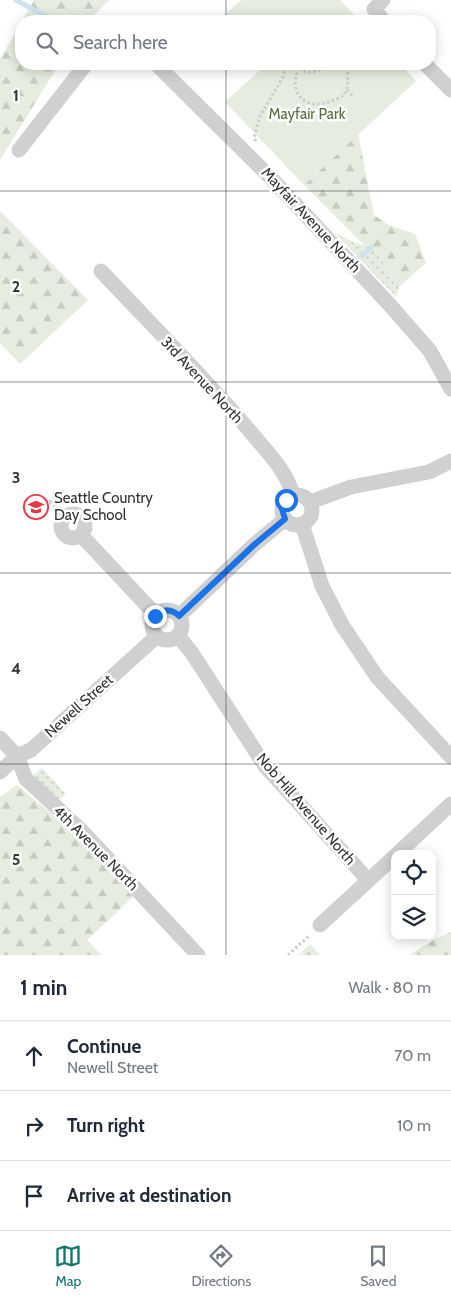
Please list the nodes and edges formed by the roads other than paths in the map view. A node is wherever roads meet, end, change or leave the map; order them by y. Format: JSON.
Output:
{"nodes":[{"id":1,"x":81,"y":70,"type":"edge"},
{"id":2,"x":162,"y":70,"type":"edge"},
{"id":3,"x":432,"y":70,"type":"edge"},
{"id":4,"x":451,"y":90,"type":"edge"},
{"id":5,"x":19,"y":150,"type":"dead end"},
{"id":6,"x":101,"y":272,"type":"dead end"},
{"id":7,"x":451,"y":389,"type":"edge"},
{"id":8,"x":451,"y":461,"type":"edge"},
{"id":9,"x":293,"y":496,"type":"junction"},
{"id":10,"x":310,"y":502,"type":"junction"},
{"id":11,"x":285,"y":519,"type":"junction"},
{"id":12,"x":302,"y":524,"type":"junction"},
{"id":13,"x":81,"y":535,"type":"dead end"},
{"id":14,"x":156,"y":615,"type":"junction"},
{"id":15,"x":179,"y":616,"type":"junction"},
{"id":16,"x":178,"y":636,"type":"junction"},
{"id":17,"x":156,"y":637,"type":"junction"},
{"id":18,"x":0,"y":738,"type":"edge"},
{"id":19,"x":17,"y":756,"type":"junction"},
{"id":20,"x":451,"y":757,"type":"edge"},
{"id":21,"x":0,"y":772,"type":"edge"},
{"id":22,"x":451,"y":804,"type":"edge"},
{"id":23,"x":401,"y":850,"type":"edge"},
{"id":24,"x":391,"y":859,"type":"edge"},
{"id":25,"x":368,"y":880,"type":"junction"},
{"id":26,"x":315,"y":930,"type":"road end"},
{"id":27,"x":198,"y":955,"type":"edge"}],
"edges":[{"from":1,"to":5,"type":"street"},
{"from":2,"to":7,"type":"street","name":"Mayfair Avenue North"},
{"from":3,"to":4,"type":"street"},
{"from":6,"to":9,"type":"street","name":"3rd Avenue North"},
{"from":8,"to":10,"type":"street"},
{"from":9,"to":10,"type":"street"},
{"from":9,"to":11,"type":"street"},
{"from":10,"to":12,"type":"street"},
{"from":11,"to":12,"type":"street"},
{"from":11,"to":15,"type":"street"},
{"from":12,"to":20,"type":"street"},
{"from":13,"to":14,"type":"street"},
{"from":14,"to":15,"type":"street"},
{"from":14,"to":17,"type":"street"},
{"from":15,"to":16,"type":"street"},
{"from":16,"to":17,"type":"street"},
{"from":16,"to":25,"type":"street","name":"Nob Hill Avenue North"},
{"from":17,"to":19,"type":"street","name":"Newell Street"},
{"from":18,"to":19,"type":"street","name":"4th Avenue North"},
{"from":19,"to":21,"type":"street","name":"Newell Street"},
{"from":19,"to":27,"type":"street","name":"4th Avenue North"},
{"from":22,"to":23,"type":"street"},
{"from":24,"to":25,"type":"street"},
{"from":25,"to":26,"type":"street"}]}
